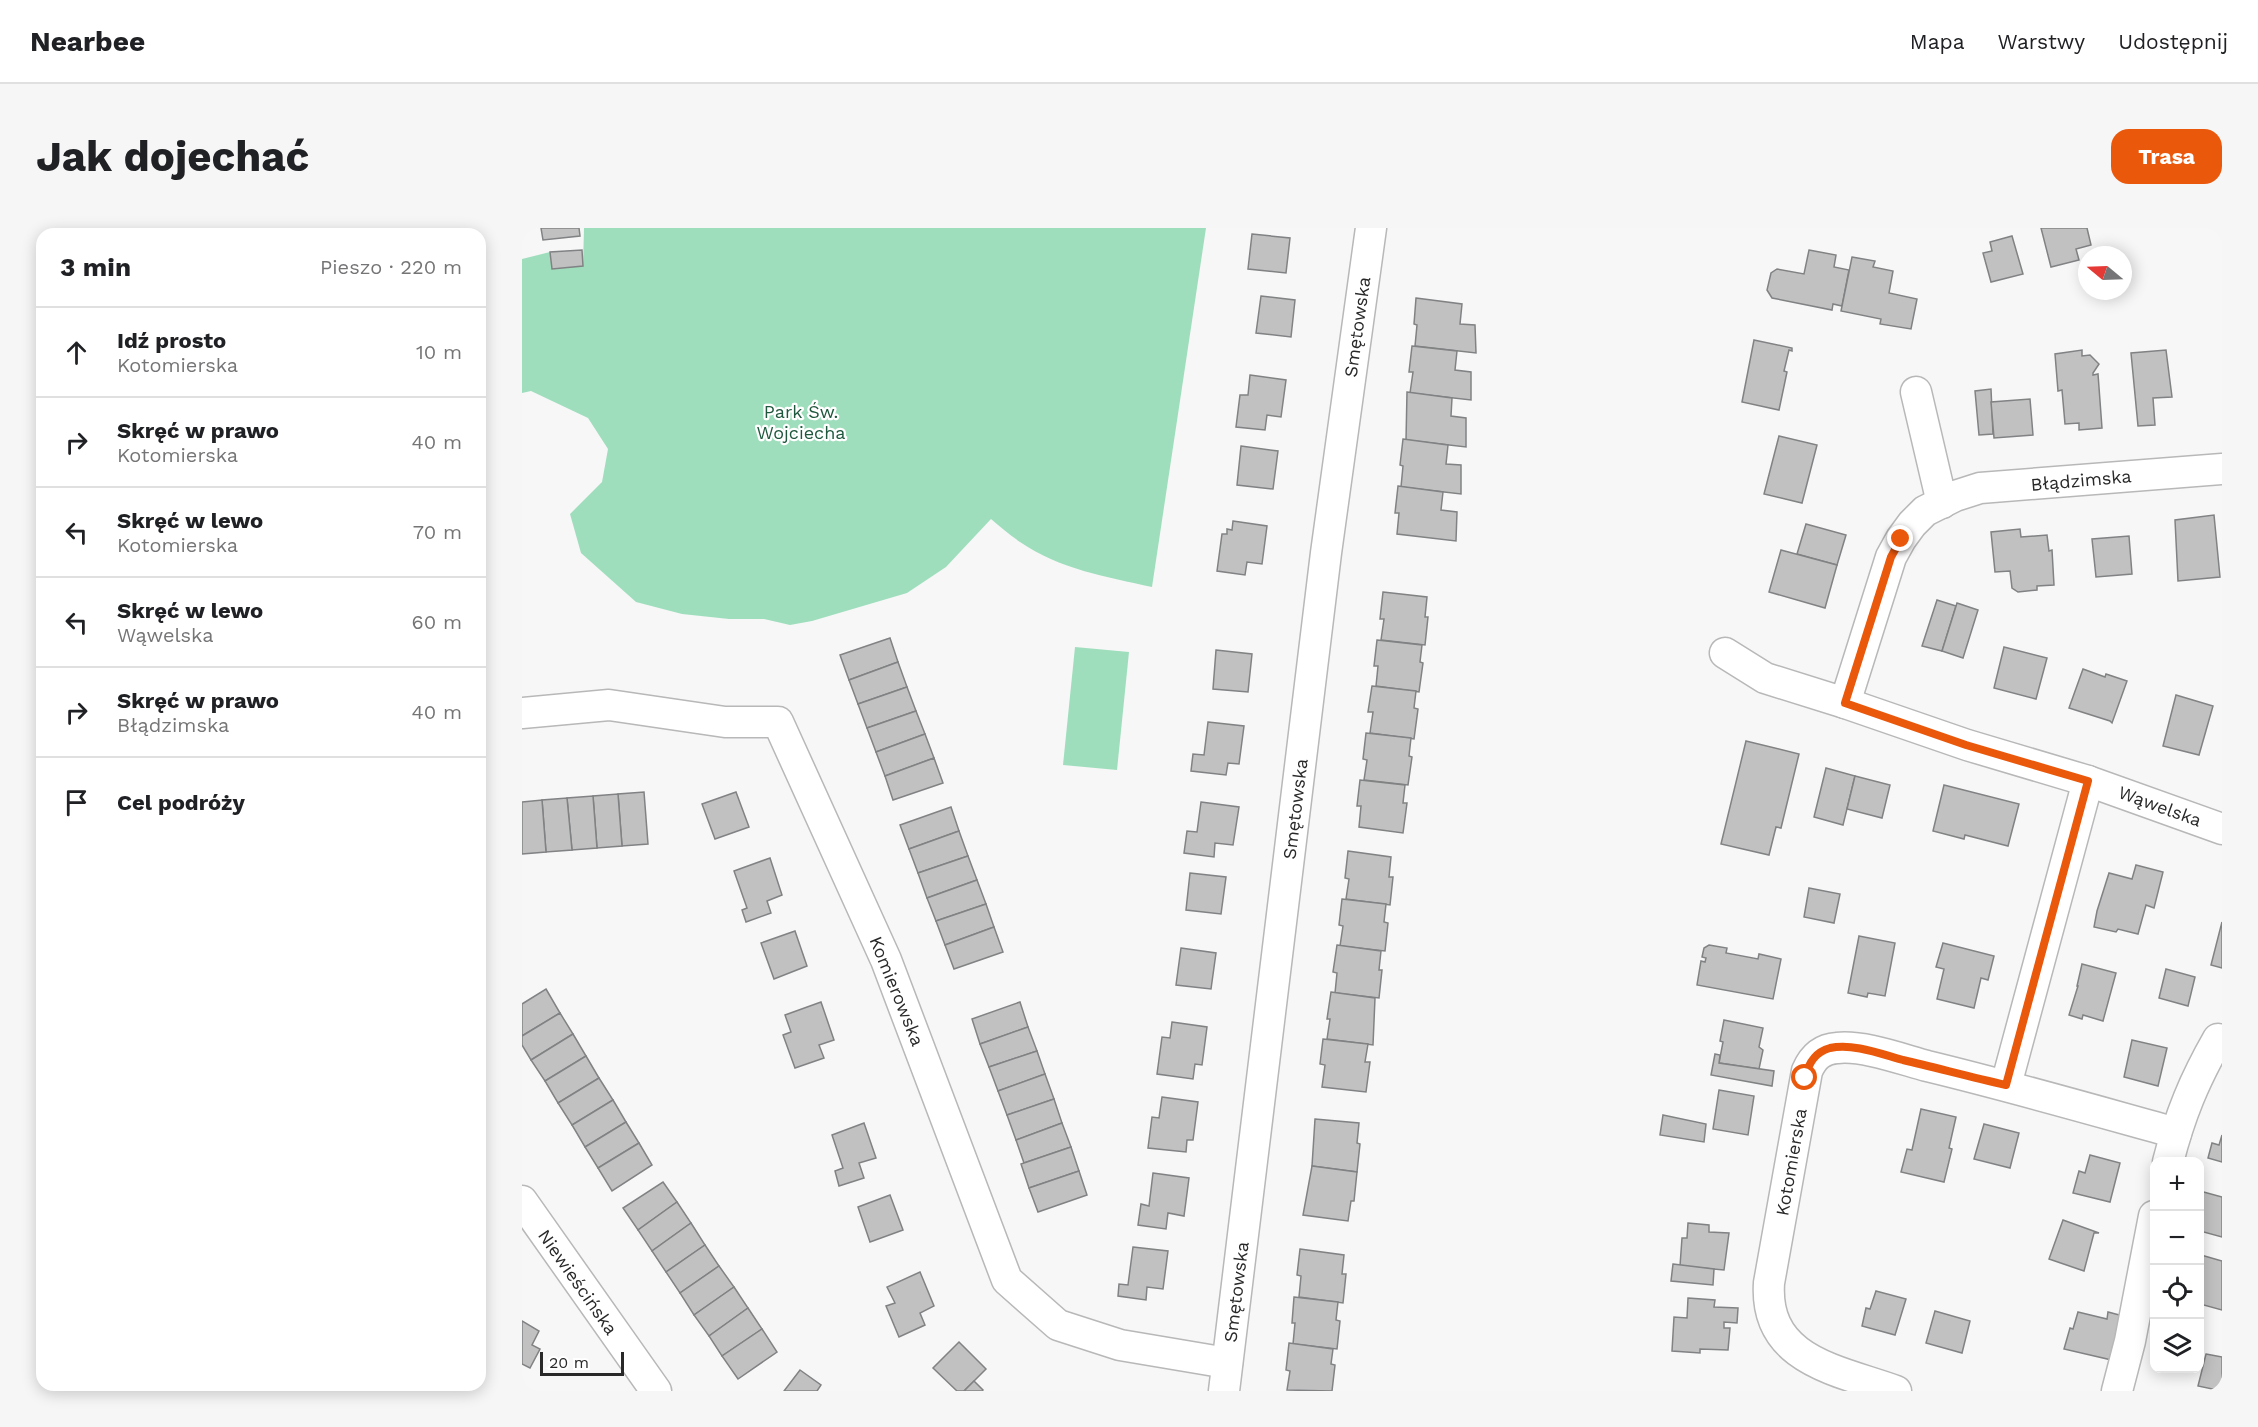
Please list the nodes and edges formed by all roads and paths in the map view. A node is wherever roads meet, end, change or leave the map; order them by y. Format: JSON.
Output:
{"nodes":[{"id":1,"x":1371,"y":228,"type":"edge"},
{"id":2,"x":1916,"y":392,"type":"dead end"},
{"id":3,"x":2222,"y":469,"type":"edge"},
{"id":4,"x":1942,"y":503,"type":"junction"},
{"id":5,"x":1725,"y":653,"type":"dead end"},
{"id":6,"x":1845,"y":703,"type":"junction"},
{"id":7,"x":522,"y":713,"type":"edge"},
{"id":8,"x":2088,"y":781,"type":"junction"},
{"id":9,"x":2222,"y":829,"type":"edge"},
{"id":10,"x":2218,"y":1040,"type":"dead end"},
{"id":11,"x":2006,"y":1085,"type":"junction"},
{"id":12,"x":2176,"y":1133,"type":"junction"},
{"id":13,"x":2169,"y":1157,"type":"edge"},
{"id":14,"x":527,"y":1221,"type":"edge"},
{"id":15,"x":2150,"y":1238,"type":"edge"},
{"id":16,"x":1225,"y":1377,"type":"edge"},
{"id":17,"x":656,"y":1391,"type":"edge"},
{"id":18,"x":1896,"y":1391,"type":"edge"},
{"id":19,"x":2117,"y":1391,"type":"edge"}],
"edges":[{"from":1,"to":16,"type":"street","name":"Smętowska"},
{"from":2,"to":4,"type":"street"},
{"from":3,"to":4,"type":"street","name":"Błądzimska"},
{"from":4,"to":6,"type":"street","name":"Błądzimska"},
{"from":5,"to":6,"type":"street","name":"Wąwelska"},
{"from":6,"to":8,"type":"street","name":"Wąwelska"},
{"from":7,"to":16,"type":"street","name":"Komierowska"},
{"from":8,"to":9,"type":"street","name":"Wąwelska"},
{"from":8,"to":11,"type":"street"},
{"from":10,"to":12,"type":"street"},
{"from":11,"to":12,"type":"street","name":"Kotomierska"},
{"from":11,"to":18,"type":"street","name":"Kotomierska"},
{"from":12,"to":13,"type":"street"},
{"from":14,"to":17,"type":"street","name":"Niewieścińska"},
{"from":15,"to":19,"type":"street"}]}
